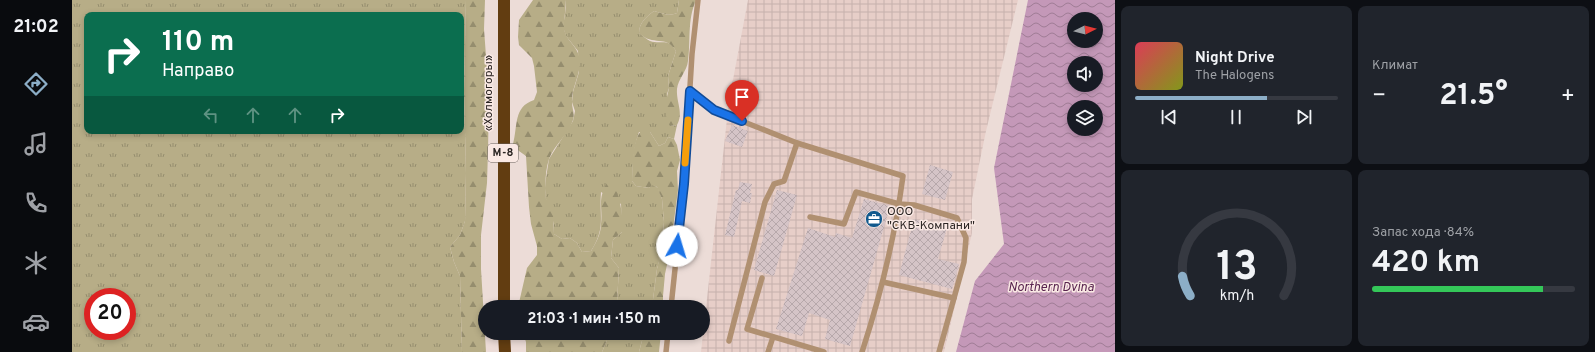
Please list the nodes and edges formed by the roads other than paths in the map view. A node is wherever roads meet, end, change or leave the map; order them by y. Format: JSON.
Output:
{"nodes":[{"id":1,"x":504,"y":0,"type":"edge"},
{"id":2,"x":698,"y":0,"type":"edge"},
{"id":3,"x":690,"y":91,"type":"junction"},
{"id":4,"x":797,"y":143,"type":"junction"},
{"id":5,"x":899,"y":204,"type":"junction"},
{"id":6,"x":810,"y":218,"type":"dead end"},
{"id":7,"x":762,"y":278,"type":"dead end"},
{"id":8,"x":883,"y":282,"type":"junction"},
{"id":9,"x":954,"y":298,"type":"junction"},
{"id":10,"x":504,"y":300,"type":"edge"},
{"id":11,"x":672,"y":300,"type":"edge"},
{"id":12,"x":773,"y":337,"type":"junction"},
{"id":13,"x":504,"y":340,"type":"edge"},
{"id":14,"x":667,"y":340,"type":"edge"},
{"id":15,"x":729,"y":341,"type":"dead end"},
{"id":16,"x":504,"y":352,"type":"edge"},
{"id":17,"x":666,"y":352,"type":"edge"},
{"id":18,"x":768,"y":352,"type":"edge"},
{"id":19,"x":824,"y":352,"type":"edge"},
{"id":20,"x":862,"y":352,"type":"edge"},
{"id":21,"x":939,"y":352,"type":"edge"}],
"edges":[{"from":1,"to":10,"type":"highway","name":"«Холмогоры»","number":"М-8"},
{"from":2,"to":3,"type":"lane"},
{"from":3,"to":4,"type":"lane"},
{"from":3,"to":11,"type":"lane"},
{"from":4,"to":5,"type":"lane"},
{"from":4,"to":15,"type":"lane"},
{"from":5,"to":6,"type":"lane"},
{"from":5,"to":8,"type":"lane"},
{"from":5,"to":9,"type":"lane"},
{"from":7,"to":12,"type":"lane"},
{"from":8,"to":9,"type":"lane"},
{"from":8,"to":20,"type":"lane"},
{"from":9,"to":21,"type":"lane"},
{"from":12,"to":18,"type":"lane"},
{"from":12,"to":19,"type":"lane"},
{"from":13,"to":16,"type":"highway"},
{"from":14,"to":17,"type":"lane"}]}
